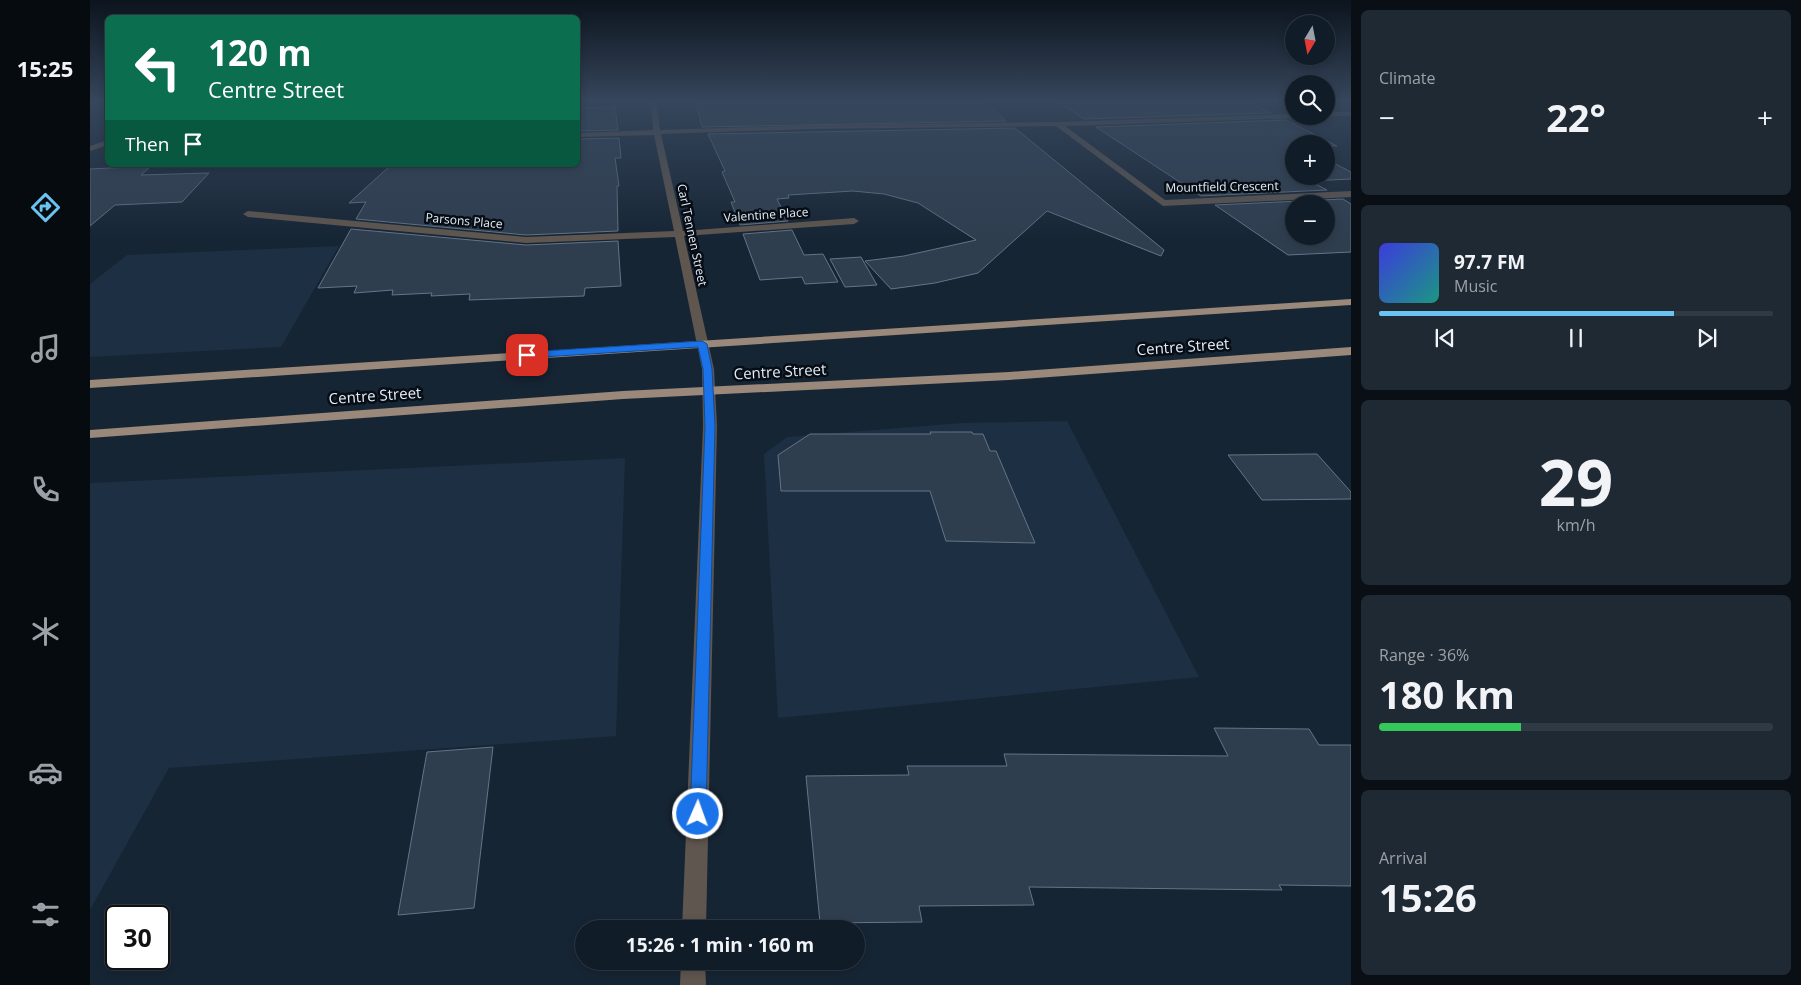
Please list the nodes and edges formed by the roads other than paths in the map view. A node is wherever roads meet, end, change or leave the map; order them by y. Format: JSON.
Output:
{"nodes":[{"id":1,"x":660,"y":148,"type":"edge"},
{"id":2,"x":1090,"y":148,"type":"edge"},
{"id":3,"x":1351,"y":194,"type":"edge"},
{"id":4,"x":248,"y":214,"type":"dead end"},
{"id":5,"x":854,"y":221,"type":"dead end"},
{"id":6,"x":679,"y":234,"type":"junction"},
{"id":7,"x":1351,"y":302,"type":"edge"},
{"id":8,"x":702,"y":344,"type":"junction"},
{"id":9,"x":1351,"y":351,"type":"edge"},
{"id":10,"x":90,"y":384,"type":"edge"},
{"id":11,"x":709,"y":392,"type":"junction"},
{"id":12,"x":90,"y":434,"type":"edge"},
{"id":13,"x":694,"y":920,"type":"edge"},
{"id":14,"x":693,"y":970,"type":"edge"},
{"id":15,"x":693,"y":985,"type":"edge"}],
"edges":[{"from":1,"to":6,"type":"street","name":"Carl Tennen Street"},
{"from":2,"to":3,"type":"street","name":"Mountfield Crescent"},
{"from":4,"to":6,"type":"street","name":"Parsons Place"},
{"from":5,"to":6,"type":"street","name":"Valentine Place"},
{"from":6,"to":8,"type":"street","name":"Carl Tennen Street"},
{"from":7,"to":8,"type":"main road","name":"Centre Street"},
{"from":8,"to":10,"type":"main road","name":"Centre Street"},
{"from":8,"to":11,"type":"street","name":"Carl Tennen Street"},
{"from":9,"to":11,"type":"main road","name":"Centre Street"},
{"from":11,"to":12,"type":"main road","name":"Centre Street"},
{"from":11,"to":13,"type":"street","name":"Carl Tennen Street"},
{"from":14,"to":15,"type":"street"}]}
